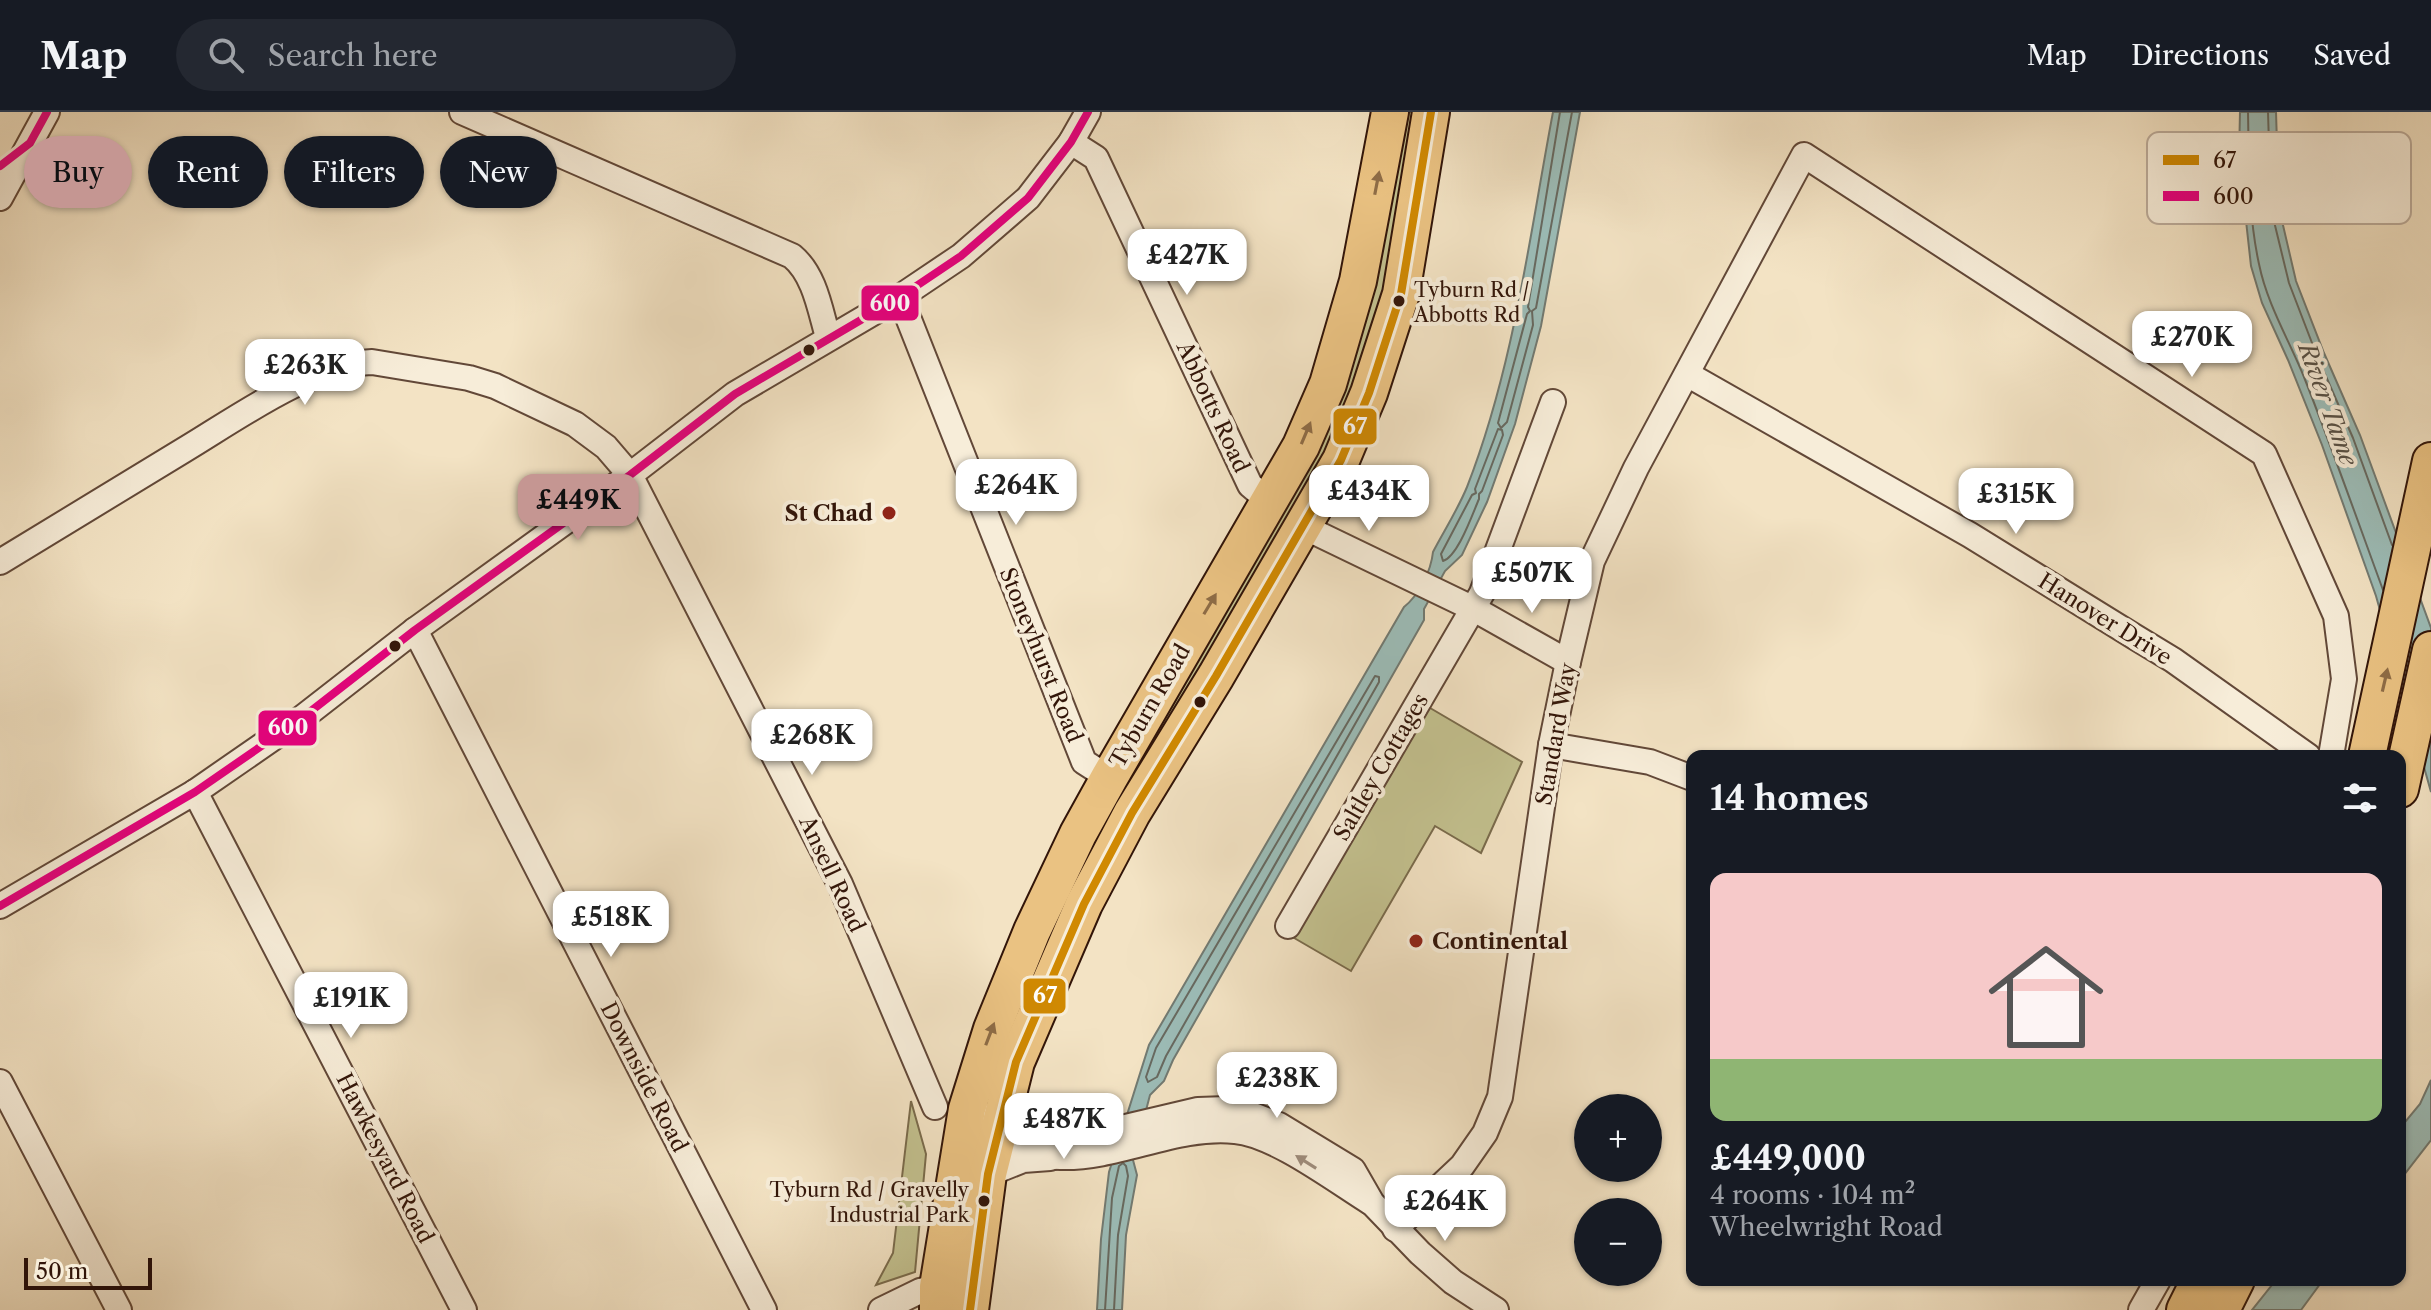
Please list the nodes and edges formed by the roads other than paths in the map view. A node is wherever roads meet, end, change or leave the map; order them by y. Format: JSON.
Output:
{"nodes":[{"id":1,"x":47,"y":112,"type":"edge"},
{"id":2,"x":462,"y":112,"type":"edge"},
{"id":3,"x":1390,"y":112,"type":"edge"},
{"id":4,"x":1431,"y":112,"type":"edge"},
{"id":5,"x":1080,"y":115,"type":"edge"},
{"id":6,"x":34,"y":136,"type":"edge"},
{"id":7,"x":1071,"y":142,"type":"junction"},
{"id":8,"x":24,"y":148,"type":"edge"},
{"id":9,"x":24,"y":154,"type":"edge"},
{"id":10,"x":0,"y":166,"type":"edge"},
{"id":11,"x":0,"y":198,"type":"edge"},
{"id":12,"x":900,"y":297,"type":"junction"},
{"id":13,"x":828,"y":337,"type":"junction"},
{"id":14,"x":1687,"y":374,"type":"junction"},
{"id":15,"x":1553,"y":402,"type":"dead end"},
{"id":16,"x":2431,"y":461,"type":"edge"},
{"id":17,"x":630,"y":475,"type":"junction"},
{"id":18,"x":1269,"y":501,"type":"junction"},
{"id":19,"x":1304,"y":527,"type":"junction"},
{"id":20,"x":0,"y":562,"type":"edge"},
{"id":21,"x":1474,"y":609,"type":"junction"},
{"id":22,"x":415,"y":630,"type":"junction"},
{"id":23,"x":2431,"y":650,"type":"edge"},
{"id":24,"x":1568,"y":662,"type":"junction"},
{"id":25,"x":1551,"y":745,"type":"junction"},
{"id":26,"x":2300,"y":750,"type":"edge"},
{"id":27,"x":2332,"y":750,"type":"edge"},
{"id":28,"x":2368,"y":750,"type":"edge"},
{"id":29,"x":2406,"y":762,"type":"edge"},
{"id":30,"x":1686,"y":776,"type":"edge"},
{"id":31,"x":1109,"y":778,"type":"junction"},
{"id":32,"x":195,"y":792,"type":"junction"},
{"id":33,"x":0,"y":906,"type":"edge"},
{"id":34,"x":1288,"y":926,"type":"dead end"},
{"id":35,"x":1016,"y":1062,"type":"junction"},
{"id":36,"x":0,"y":1082,"type":"edge"},
{"id":37,"x":973,"y":1121,"type":"junction"},
{"id":38,"x":1042,"y":1130,"type":"junction"},
{"id":39,"x":1089,"y":1145,"type":"junction"},
{"id":40,"x":1056,"y":1157,"type":"junction"},
{"id":41,"x":988,"y":1174,"type":"junction"},
{"id":42,"x":1395,"y":1229,"type":"junction"},
{"id":43,"x":2155,"y":1286,"type":"edge"},
{"id":44,"x":2197,"y":1286,"type":"edge"},
{"id":45,"x":2233,"y":1286,"type":"edge"},
{"id":46,"x":938,"y":1298,"type":"edge"},
{"id":47,"x":119,"y":1310,"type":"edge"},
{"id":48,"x":464,"y":1310,"type":"edge"},
{"id":49,"x":764,"y":1310,"type":"edge"},
{"id":50,"x":881,"y":1310,"type":"edge"},
{"id":51,"x":970,"y":1310,"type":"edge"},
{"id":52,"x":1496,"y":1310,"type":"edge"},
{"id":53,"x":2141,"y":1310,"type":"edge"},
{"id":54,"x":2185,"y":1310,"type":"edge"},
{"id":55,"x":2221,"y":1310,"type":"edge"}],
"edges":[{"from":1,"to":6,"type":"street"},
{"from":2,"to":13,"type":"street"},
{"from":18,"to":3,"type":"highway","name":"Tyburn Road","one_way":true},
{"from":4,"to":19,"type":"highway","name":"Tyburn Road"},
{"from":5,"to":7,"type":"street"},
{"from":7,"to":12,"type":"street"},
{"from":7,"to":18,"type":"street","name":"Abbotts Road"},
{"from":8,"to":10,"type":"street"},
{"from":9,"to":11,"type":"street"},
{"from":12,"to":13,"type":"street"},
{"from":12,"to":31,"type":"street","name":"Stoneyhurst Road"},
{"from":13,"to":17,"type":"street"},
{"from":14,"to":24,"type":"street","name":"Standard Way"},
{"from":14,"to":26,"type":"street","name":"Hanover Drive"},
{"from":14,"to":27,"type":"street","name":"Standard Way"},
{"from":15,"to":21,"type":"street","name":"Saltley Cottages"},
{"from":28,"to":16,"type":"highway","one_way":true},
{"from":17,"to":20,"type":"street","name":"Ansell Road"},
{"from":17,"to":22,"type":"street"},
{"from":17,"to":37,"type":"street","name":"Ansell Road"},
{"from":31,"to":18,"type":"highway","name":"Tyburn Road","one_way":true},
{"from":19,"to":21,"type":"street"},
{"from":19,"to":35,"type":"highway","name":"Tyburn Road"},
{"from":21,"to":24,"type":"street"},
{"from":21,"to":34,"type":"street","name":"Saltley Cottages"},
{"from":22,"to":32,"type":"street"},
{"from":22,"to":49,"type":"street","name":"Downside Road"},
{"from":23,"to":29,"type":"highway"},
{"from":24,"to":25,"type":"street","name":"Standard Way"},
{"from":25,"to":30,"type":"street"},
{"from":25,"to":42,"type":"street","name":"Standard Way"},
{"from":37,"to":31,"type":"highway","name":"Tyburn Road","one_way":true},
{"from":32,"to":33,"type":"street"},
{"from":32,"to":48,"type":"street","name":"Hawkesyard Road"},
{"from":35,"to":37,"type":"highway","name":"Tyburn Road"},
{"from":35,"to":38,"type":"street"},
{"from":36,"to":47,"type":"street"},
{"from":37,"to":38,"type":"street"},
{"from":37,"to":40,"type":"street"},
{"from":37,"to":41,"type":"highway","name":"Tyburn Road"},
{"from":37,"to":46,"type":"highway","name":"Tyburn Road"},
{"from":38,"to":39,"type":"street"},
{"from":39,"to":40,"type":"street"},
{"from":39,"to":42,"type":"street"},
{"from":40,"to":41,"type":"street"},
{"from":41,"to":51,"type":"highway","name":"Tyburn Road"},
{"from":42,"to":52,"type":"street"},
{"from":43,"to":53,"type":"street"},
{"from":44,"to":54,"type":"highway"},
{"from":45,"to":55,"type":"highway"},
{"from":46,"to":50,"type":"street"}]}
